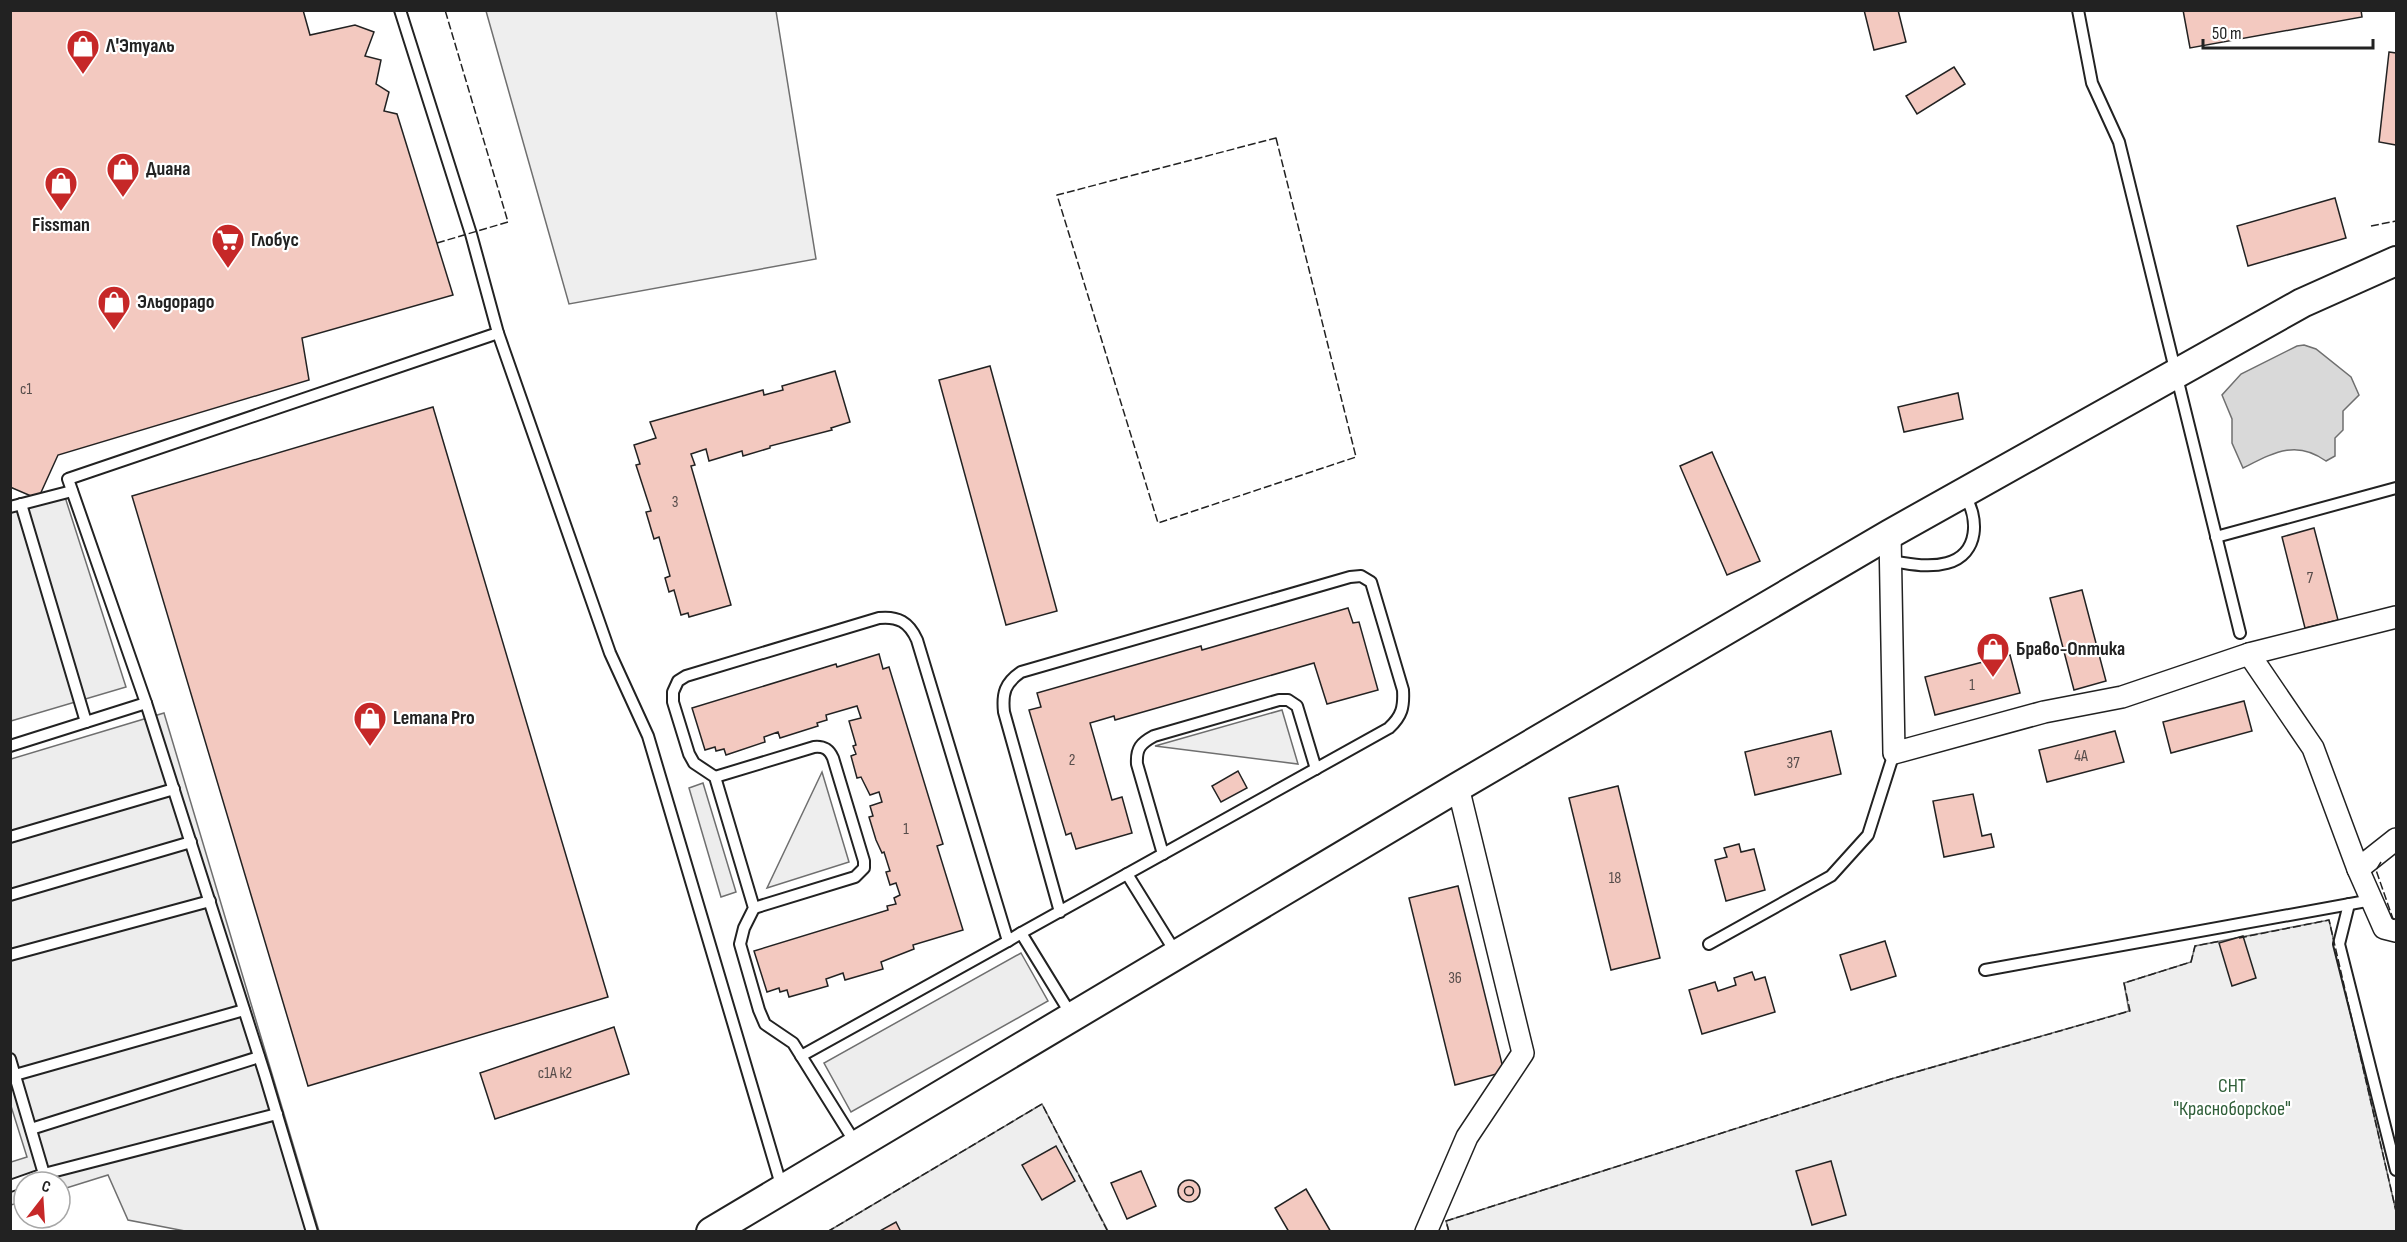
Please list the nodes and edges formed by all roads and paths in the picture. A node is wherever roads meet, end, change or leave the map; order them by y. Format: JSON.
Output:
{"nodes":[{"id":1,"x":400,"y":10,"type":"edge"},
{"id":2,"x":2078,"y":10,"type":"edge"},
{"id":3,"x":2390,"y":268,"type":"edge"},
{"id":4,"x":498,"y":333,"type":"junction"},
{"id":5,"x":2177,"y":373,"type":"junction"},
{"id":6,"x":2397,"y":488,"type":"edge"},
{"id":7,"x":72,"y":491,"type":"junction"},
{"id":8,"x":1963,"y":493,"type":"junction"},
{"id":9,"x":16,"y":505,"type":"edge"},
{"id":10,"x":2216,"y":537,"type":"junction"},
{"id":11,"x":1891,"y":548,"type":"junction"},
{"id":12,"x":2397,"y":617,"type":"edge"},
{"id":13,"x":2240,"y":633,"type":"dead end"},
{"id":14,"x":2249,"y":654,"type":"junction"},
{"id":15,"x":146,"y":703,"type":"junction"},
{"id":16,"x":86,"y":722,"type":"junction"},
{"id":17,"x":10,"y":746,"type":"edge"},
{"id":18,"x":1894,"y":753,"type":"junction"},
{"id":19,"x":1316,"y":769,"type":"junction"},
{"id":20,"x":715,"y":777,"type":"junction"},
{"id":21,"x":1458,"y":787,"type":"junction"},
{"id":22,"x":174,"y":789,"type":"junction"},
{"id":23,"x":10,"y":837,"type":"edge"},
{"id":24,"x":2397,"y":839,"type":"edge"},
{"id":25,"x":191,"y":843,"type":"junction"},
{"id":26,"x":1163,"y":854,"type":"junction"},
{"id":27,"x":2358,"y":868,"type":"junction"},
{"id":28,"x":1127,"y":874,"type":"junction"},
{"id":29,"x":10,"y":895,"type":"edge"},
{"id":30,"x":2372,"y":900,"type":"junction"},
{"id":31,"x":210,"y":901,"type":"junction"},
{"id":32,"x":2349,"y":904,"type":"junction"},
{"id":33,"x":754,"y":908,"type":"junction"},
{"id":34,"x":1060,"y":912,"type":"junction"},
{"id":35,"x":2397,"y":931,"type":"edge"},
{"id":36,"x":1021,"y":933,"type":"junction"},
{"id":37,"x":1008,"y":940,"type":"junction"},
{"id":38,"x":1709,"y":944,"type":"dead end"},
{"id":39,"x":1176,"y":954,"type":"junction"},
{"id":40,"x":10,"y":956,"type":"edge"},
{"id":41,"x":1985,"y":970,"type":"dead end"},
{"id":42,"x":244,"y":1010,"type":"junction"},
{"id":43,"x":1072,"y":1016,"type":"junction"},
{"id":44,"x":801,"y":1056,"type":"junction"},
{"id":45,"x":259,"y":1057,"type":"junction"},
{"id":46,"x":10,"y":1059,"type":"edge"},
{"id":47,"x":15,"y":1075,"type":"junction"},
{"id":48,"x":277,"y":1114,"type":"junction"},
{"id":49,"x":31,"y":1129,"type":"junction"},
{"id":50,"x":856,"y":1144,"type":"junction"},
{"id":51,"x":43,"y":1170,"type":"edge"},
{"id":52,"x":60,"y":1170,"type":"edge"},
{"id":53,"x":2397,"y":1170,"type":"edge"},
{"id":54,"x":782,"y":1188,"type":"junction"},
{"id":55,"x":1428,"y":1231,"type":"edge"},
{"id":56,"x":312,"y":1232,"type":"edge"},
{"id":57,"x":711,"y":1232,"type":"edge"}],
"edges":[{"from":1,"to":4,"type":"lane"},
{"from":2,"to":5,"type":"lane"},
{"from":3,"to":5,"type":"street"},
{"from":4,"to":7,"type":"lane"},
{"from":4,"to":54,"type":"lane"},
{"from":5,"to":8,"type":"street"},
{"from":5,"to":10,"type":"lane"},
{"from":6,"to":10,"type":"lane"},
{"from":7,"to":9,"type":"lane"},
{"from":7,"to":15,"type":"lane"},
{"from":8,"to":11,"type":"street"},
{"from":8,"to":11,"type":"lane"},
{"from":9,"to":16,"type":"lane"},
{"from":10,"to":13,"type":"lane"},
{"from":11,"to":18,"type":"street"},
{"from":11,"to":21,"type":"street"},
{"from":12,"to":14,"type":"street"},
{"from":14,"to":18,"type":"street"},
{"from":14,"to":27,"type":"street"},
{"from":15,"to":16,"type":"lane"},
{"from":15,"to":22,"type":"lane"},
{"from":16,"to":17,"type":"lane"},
{"from":18,"to":38,"type":"lane"},
{"from":19,"to":26,"type":"lane"},
{"from":19,"to":26,"type":"lane"},
{"from":19,"to":34,"type":"lane"},
{"from":20,"to":33,"type":"lane"},
{"from":20,"to":33,"type":"lane"},
{"from":20,"to":37,"type":"lane"},
{"from":21,"to":39,"type":"street"},
{"from":21,"to":55,"type":"street"},
{"from":22,"to":23,"type":"lane"},
{"from":22,"to":25,"type":"lane"},
{"from":24,"to":27,"type":"street"},
{"from":25,"to":29,"type":"lane"},
{"from":25,"to":31,"type":"lane"},
{"from":26,"to":28,"type":"lane"},
{"from":27,"to":30,"type":"street"},
{"from":28,"to":34,"type":"lane"},
{"from":28,"to":39,"type":"lane"},
{"from":30,"to":32,"type":"lane"},
{"from":30,"to":35,"type":"street"},
{"from":31,"to":40,"type":"lane"},
{"from":31,"to":42,"type":"lane"},
{"from":32,"to":41,"type":"lane"},
{"from":32,"to":53,"type":"lane"},
{"from":33,"to":44,"type":"lane"},
{"from":34,"to":36,"type":"lane"},
{"from":36,"to":37,"type":"lane"},
{"from":36,"to":43,"type":"lane"},
{"from":37,"to":44,"type":"lane"},
{"from":39,"to":43,"type":"street"},
{"from":42,"to":45,"type":"lane"},
{"from":42,"to":47,"type":"lane"},
{"from":43,"to":50,"type":"street"},
{"from":44,"to":50,"type":"lane"},
{"from":45,"to":48,"type":"lane"},
{"from":45,"to":49,"type":"lane"},
{"from":46,"to":47,"type":"lane"},
{"from":47,"to":49,"type":"lane"},
{"from":48,"to":52,"type":"lane"},
{"from":48,"to":56,"type":"lane"},
{"from":49,"to":51,"type":"lane"},
{"from":50,"to":54,"type":"street"},
{"from":54,"to":57,"type":"street"}]}
